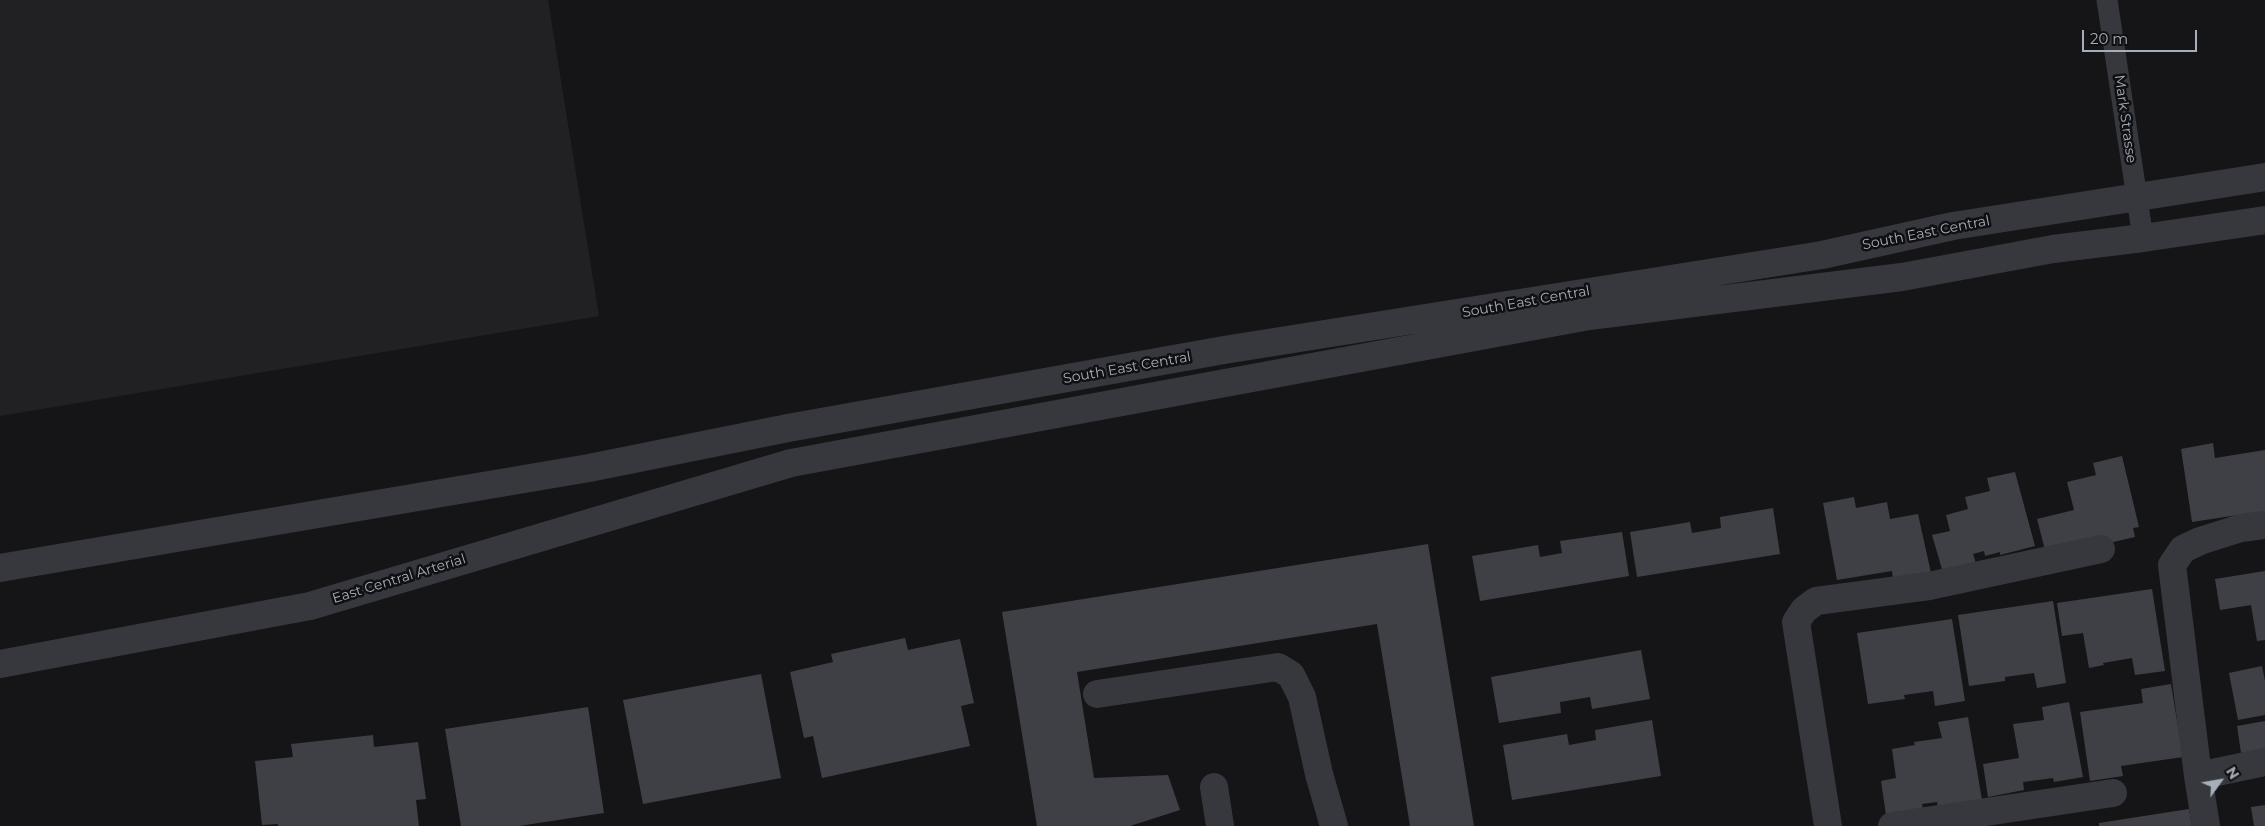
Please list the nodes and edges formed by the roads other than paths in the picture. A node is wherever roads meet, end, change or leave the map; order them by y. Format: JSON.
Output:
{"nodes":[{"id":1,"x":2107,"y":0,"type":"edge"},
{"id":2,"x":2265,"y":176,"type":"edge"},
{"id":3,"x":2136,"y":196,"type":"junction"},
{"id":4,"x":2265,"y":220,"type":"edge"},
{"id":5,"x":2144,"y":238,"type":"junction"},
{"id":6,"x":791,"y":463,"type":"joint"},
{"id":7,"x":2265,"y":524,"type":"edge"},
{"id":8,"x":2101,"y":549,"type":"dead end"},
{"id":9,"x":0,"y":568,"type":"edge"},
{"id":10,"x":0,"y":664,"type":"edge"},
{"id":11,"x":1097,"y":694,"type":"dead end"},
{"id":12,"x":2265,"y":762,"type":"edge"},
{"id":13,"x":2198,"y":776,"type":"junction"},
{"id":14,"x":1214,"y":787,"type":"dead end"},
{"id":15,"x":2113,"y":794,"type":"dead end"},
{"id":16,"x":1220,"y":826,"type":"edge"},
{"id":17,"x":1334,"y":826,"type":"edge"},
{"id":18,"x":1828,"y":826,"type":"edge"},
{"id":19,"x":1892,"y":826,"type":"edge"},
{"id":20,"x":2206,"y":826,"type":"edge"}],
"edges":[{"from":1,"to":3,"type":"lane","name":"Mark Strasse"},
{"from":2,"to":3,"type":"street","name":"South East Central"},
{"from":3,"to":5,"type":"lane","name":"Mark Strasse"},
{"from":3,"to":9,"type":"street","name":"South East Central"},
{"from":4,"to":5,"type":"street","name":"South East Central"},
{"from":5,"to":6,"type":"street","name":"South East Central"},
{"from":6,"to":10,"type":"street","name":"East Central Arterial"},
{"from":7,"to":13,"type":"street"},
{"from":8,"to":18,"type":"street"},
{"from":11,"to":17,"type":"street"},
{"from":12,"to":13,"type":"street"},
{"from":13,"to":20,"type":"street"},
{"from":14,"to":16,"type":"street"},
{"from":15,"to":19,"type":"street"}]}
